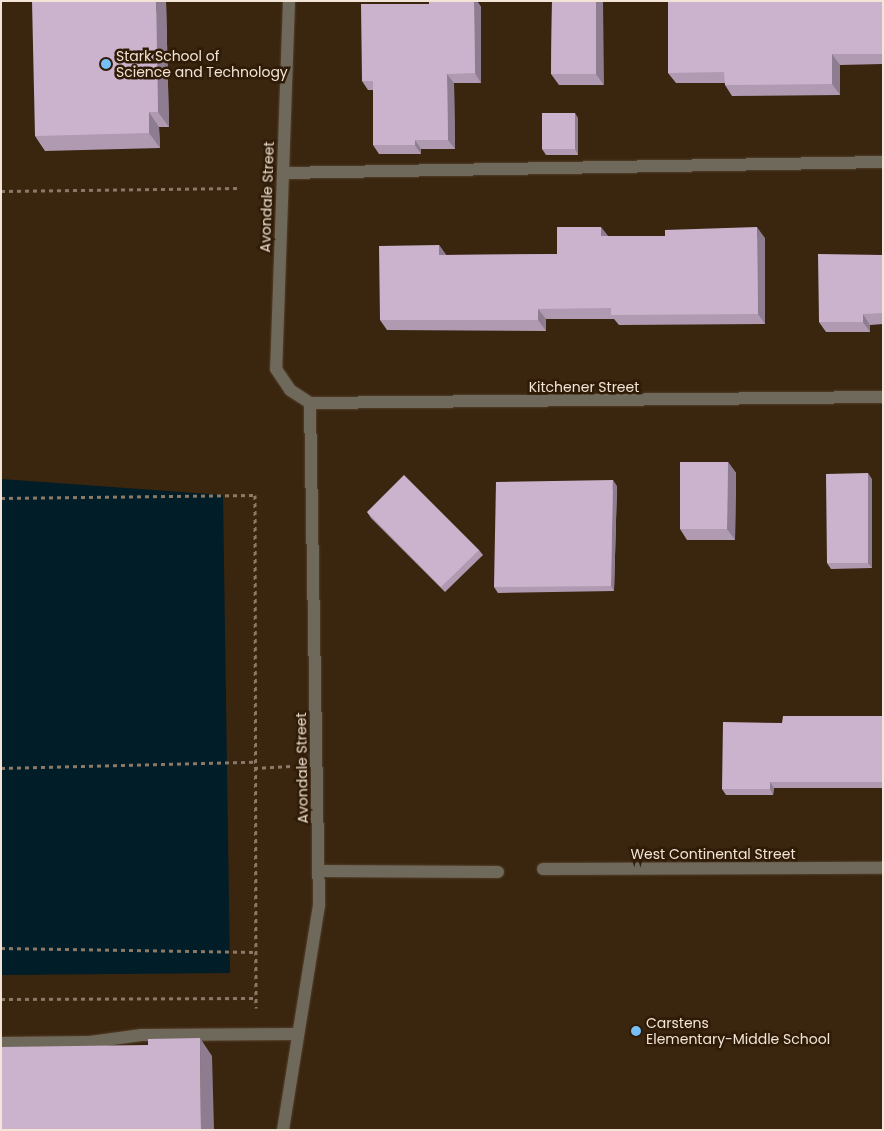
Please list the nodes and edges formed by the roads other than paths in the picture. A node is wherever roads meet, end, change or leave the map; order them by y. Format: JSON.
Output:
{"nodes":[{"id":1,"x":290,"y":1,"type":"edge"},
{"id":2,"x":883,"y":162,"type":"edge"},
{"id":3,"x":283,"y":173,"type":"junction"},
{"id":4,"x":883,"y":397,"type":"edge"},
{"id":5,"x":310,"y":403,"type":"junction"},
{"id":6,"x":883,"y":868,"type":"edge"},
{"id":7,"x":543,"y":869,"type":"dead end"},
{"id":8,"x":319,"y":871,"type":"junction"},
{"id":9,"x":498,"y":872,"type":"dead end"},
{"id":10,"x":296,"y":1034,"type":"junction"},
{"id":11,"x":1,"y":1044,"type":"edge"},
{"id":12,"x":283,"y":1130,"type":"edge"}],
"edges":[{"from":1,"to":3,"type":"street","name":"Avondale Street"},
{"from":2,"to":3,"type":"street"},
{"from":3,"to":5,"type":"street","name":"Avondale Street"},
{"from":4,"to":5,"type":"street","name":"Kitchener Street"},
{"from":5,"to":8,"type":"street","name":"Avondale Street"},
{"from":6,"to":7,"type":"street","name":"West Continental Street"},
{"from":8,"to":9,"type":"street"},
{"from":8,"to":10,"type":"street","name":"Avondale Street"},
{"from":10,"to":11,"type":"street"},
{"from":10,"to":12,"type":"street","name":"Avondale Street"}]}
